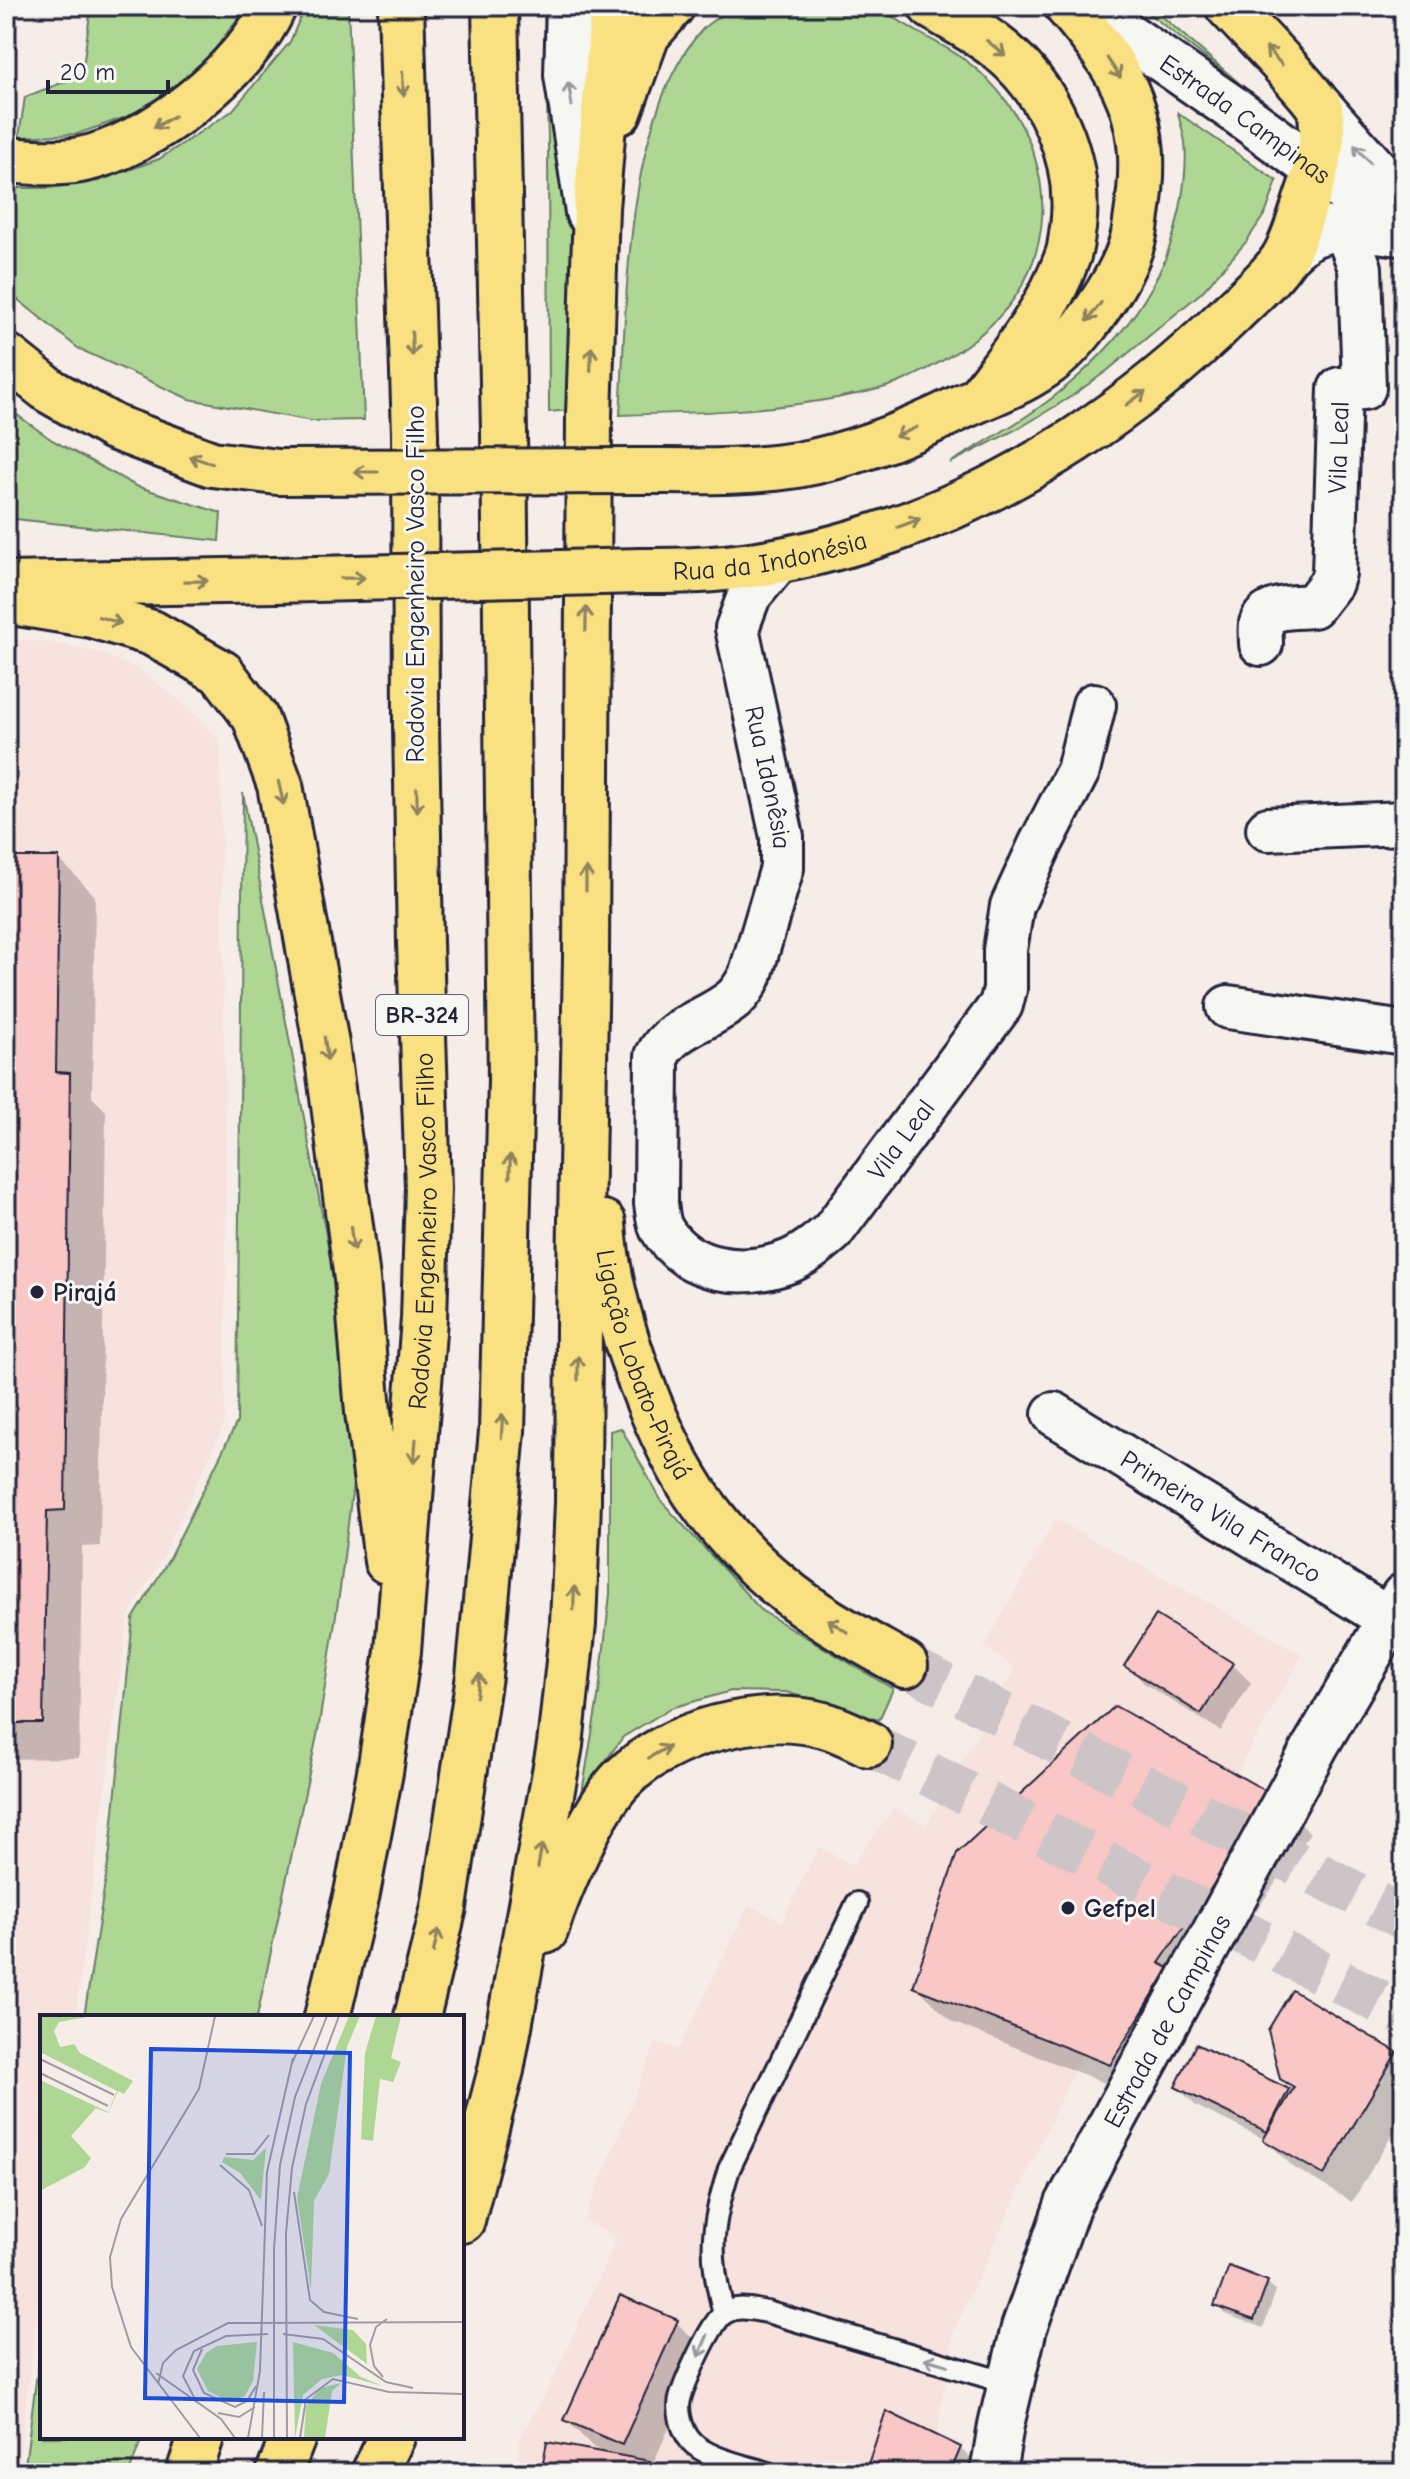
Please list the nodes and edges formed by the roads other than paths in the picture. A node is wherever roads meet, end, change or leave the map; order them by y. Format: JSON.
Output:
{"nodes":[{"id":1,"x":274,"y":6,"type":"edge"},
{"id":2,"x":401,"y":6,"type":"edge"},
{"id":3,"x":495,"y":6,"type":"edge"},
{"id":4,"x":569,"y":6,"type":"edge"},
{"id":5,"x":613,"y":6,"type":"edge"},
{"id":6,"x":672,"y":6,"type":"edge"},
{"id":7,"x":931,"y":6,"type":"edge"},
{"id":8,"x":1067,"y":6,"type":"edge"},
{"id":9,"x":1085,"y":6,"type":"edge"},
{"id":10,"x":1228,"y":6,"type":"edge"},
{"id":11,"x":1320,"y":107,"type":"junction"},
{"id":12,"x":6,"y":160,"type":"edge"},
{"id":13,"x":1317,"y":171,"type":"junction"},
{"id":14,"x":596,"y":208,"type":"junction"},
{"id":15,"x":1404,"y":223,"type":"edge"},
{"id":16,"x":1345,"y":228,"type":"junction"},
{"id":17,"x":594,"y":254,"type":"junction"},
{"id":18,"x":1285,"y":256,"type":"junction"},
{"id":19,"x":6,"y":356,"type":"edge"},
{"id":20,"x":977,"y":400,"type":"junction"},
{"id":21,"x":779,"y":560,"type":"junction"},
{"id":22,"x":6,"y":585,"type":"edge"},
{"id":23,"x":6,"y":601,"type":"edge"},
{"id":24,"x":1261,"y":644,"type":"dead end"},
{"id":25,"x":1094,"y":705,"type":"dead end"},
{"id":26,"x":1404,"y":823,"type":"edge"},
{"id":27,"x":1268,"y":829,"type":"dead end"},
{"id":28,"x":586,"y":957,"type":"junction"},
{"id":29,"x":1228,"y":1007,"type":"dead end"},
{"id":30,"x":1404,"y":1033,"type":"edge"},
{"id":31,"x":657,"y":1056,"type":"joint"},
{"id":32,"x":1054,"y":1414,"type":"dead end"},
{"id":33,"x":1397,"y":1608,"type":"edge"},
{"id":34,"x":398,"y":1651,"type":"junction"},
{"id":35,"x":905,"y":1665,"type":"tunnel mouth"},
{"id":36,"x":869,"y":1744,"type":"tunnel mouth"},
{"id":37,"x":857,"y":1903,"type":"dead end"},
{"id":38,"x":327,"y":2015,"type":"edge"},
{"id":39,"x":417,"y":2015,"type":"edge"},
{"id":40,"x":501,"y":2070,"type":"junction"},
{"id":41,"x":464,"y":2212,"type":"edge"},
{"id":42,"x":724,"y":2313,"type":"junction"},
{"id":43,"x":1011,"y":2384,"type":"junction"},
{"id":44,"x":200,"y":2439,"type":"edge"},
{"id":45,"x":292,"y":2439,"type":"edge"},
{"id":46,"x":391,"y":2439,"type":"edge"},
{"id":47,"x":397,"y":2439,"type":"edge"},
{"id":48,"x":189,"y":2473,"type":"edge"},
{"id":49,"x":279,"y":2473,"type":"edge"},
{"id":50,"x":374,"y":2473,"type":"edge"},
{"id":51,"x":388,"y":2473,"type":"edge"},
{"id":52,"x":768,"y":2473,"type":"edge"},
{"id":53,"x":993,"y":2473,"type":"edge"}],
"edges":[{"from":1,"to":12,"type":"main road","one_way":true},
{"from":2,"to":34,"type":"main road","name":"Rodovia Engenheiro Vasco Filho","number":"BR-324","one_way":true},
{"from":39,"to":3,"type":"main road","one_way":true},
{"from":17,"to":4,"type":"main road","one_way":true},
{"from":5,"to":14,"type":"main road"},
{"from":6,"to":14,"type":"main road"},
{"from":7,"to":20,"type":"main road","one_way":true},
{"from":8,"to":20,"type":"main road","one_way":true},
{"from":9,"to":13,"type":"main road","name":"Estrada Campinas"},
{"from":11,"to":10,"type":"main road","name":"Estrada Campinas","one_way":true},
{"from":11,"to":13,"type":"main road","name":"Rua da Indonésia"},
{"from":15,"to":11,"type":"main road","name":"Estrada Campinas","one_way":true},
{"from":13,"to":15,"type":"main road","name":"Estrada Campinas"},
{"from":13,"to":18,"type":"main road","name":"Rua da Indonésia"},
{"from":14,"to":17,"type":"main road"},
{"from":15,"to":16,"type":"main road"},
{"from":16,"to":18,"type":"main road"},
{"from":16,"to":24,"type":"street","name":"Vila Leal"},
{"from":28,"to":17,"type":"main road","one_way":true},
{"from":21,"to":18,"type":"main road","name":"Rua da Indonésia","one_way":true},
{"from":20,"to":19,"type":"main road","one_way":true,"bridge":true},
{"from":22,"to":21,"type":"main road","name":"Rua da Indonésia","one_way":true,"bridge":true},
{"from":21,"to":31,"type":"street","name":"Rua Idonêsia"},
{"from":23,"to":34,"type":"main road","one_way":true},
{"from":25,"to":31,"type":"street","name":"Vila Leal"},
{"from":26,"to":27,"type":"street"},
{"from":35,"to":28,"type":"main road","name":"Ligação Lobato-Pirajá","one_way":true},
{"from":40,"to":28,"type":"main road","one_way":true},
{"from":29,"to":30,"type":"street"},
{"from":32,"to":33,"type":"street","name":"Primeira Vila Franco"},
{"from":33,"to":43,"type":"main road","name":"Estrada de Campinas"},
{"from":34,"to":38,"type":"main road","name":"Rodovia Engenheiro Vasco Filho","number":"BR-324"},
{"from":40,"to":36,"type":"main road","one_way":true},
{"from":37,"to":42,"type":"lane"},
{"from":40,"to":41,"type":"main road"},
{"from":43,"to":42,"type":"lane","one_way":true},
{"from":42,"to":52,"type":"lane","one_way":true},
{"from":43,"to":53,"type":"main road","name":"Estrada de Campinas"},
{"from":44,"to":48,"type":"main road"},
{"from":45,"to":49,"type":"main road"},
{"from":46,"to":50,"type":"main road"},
{"from":47,"to":51,"type":"main road"}]}
